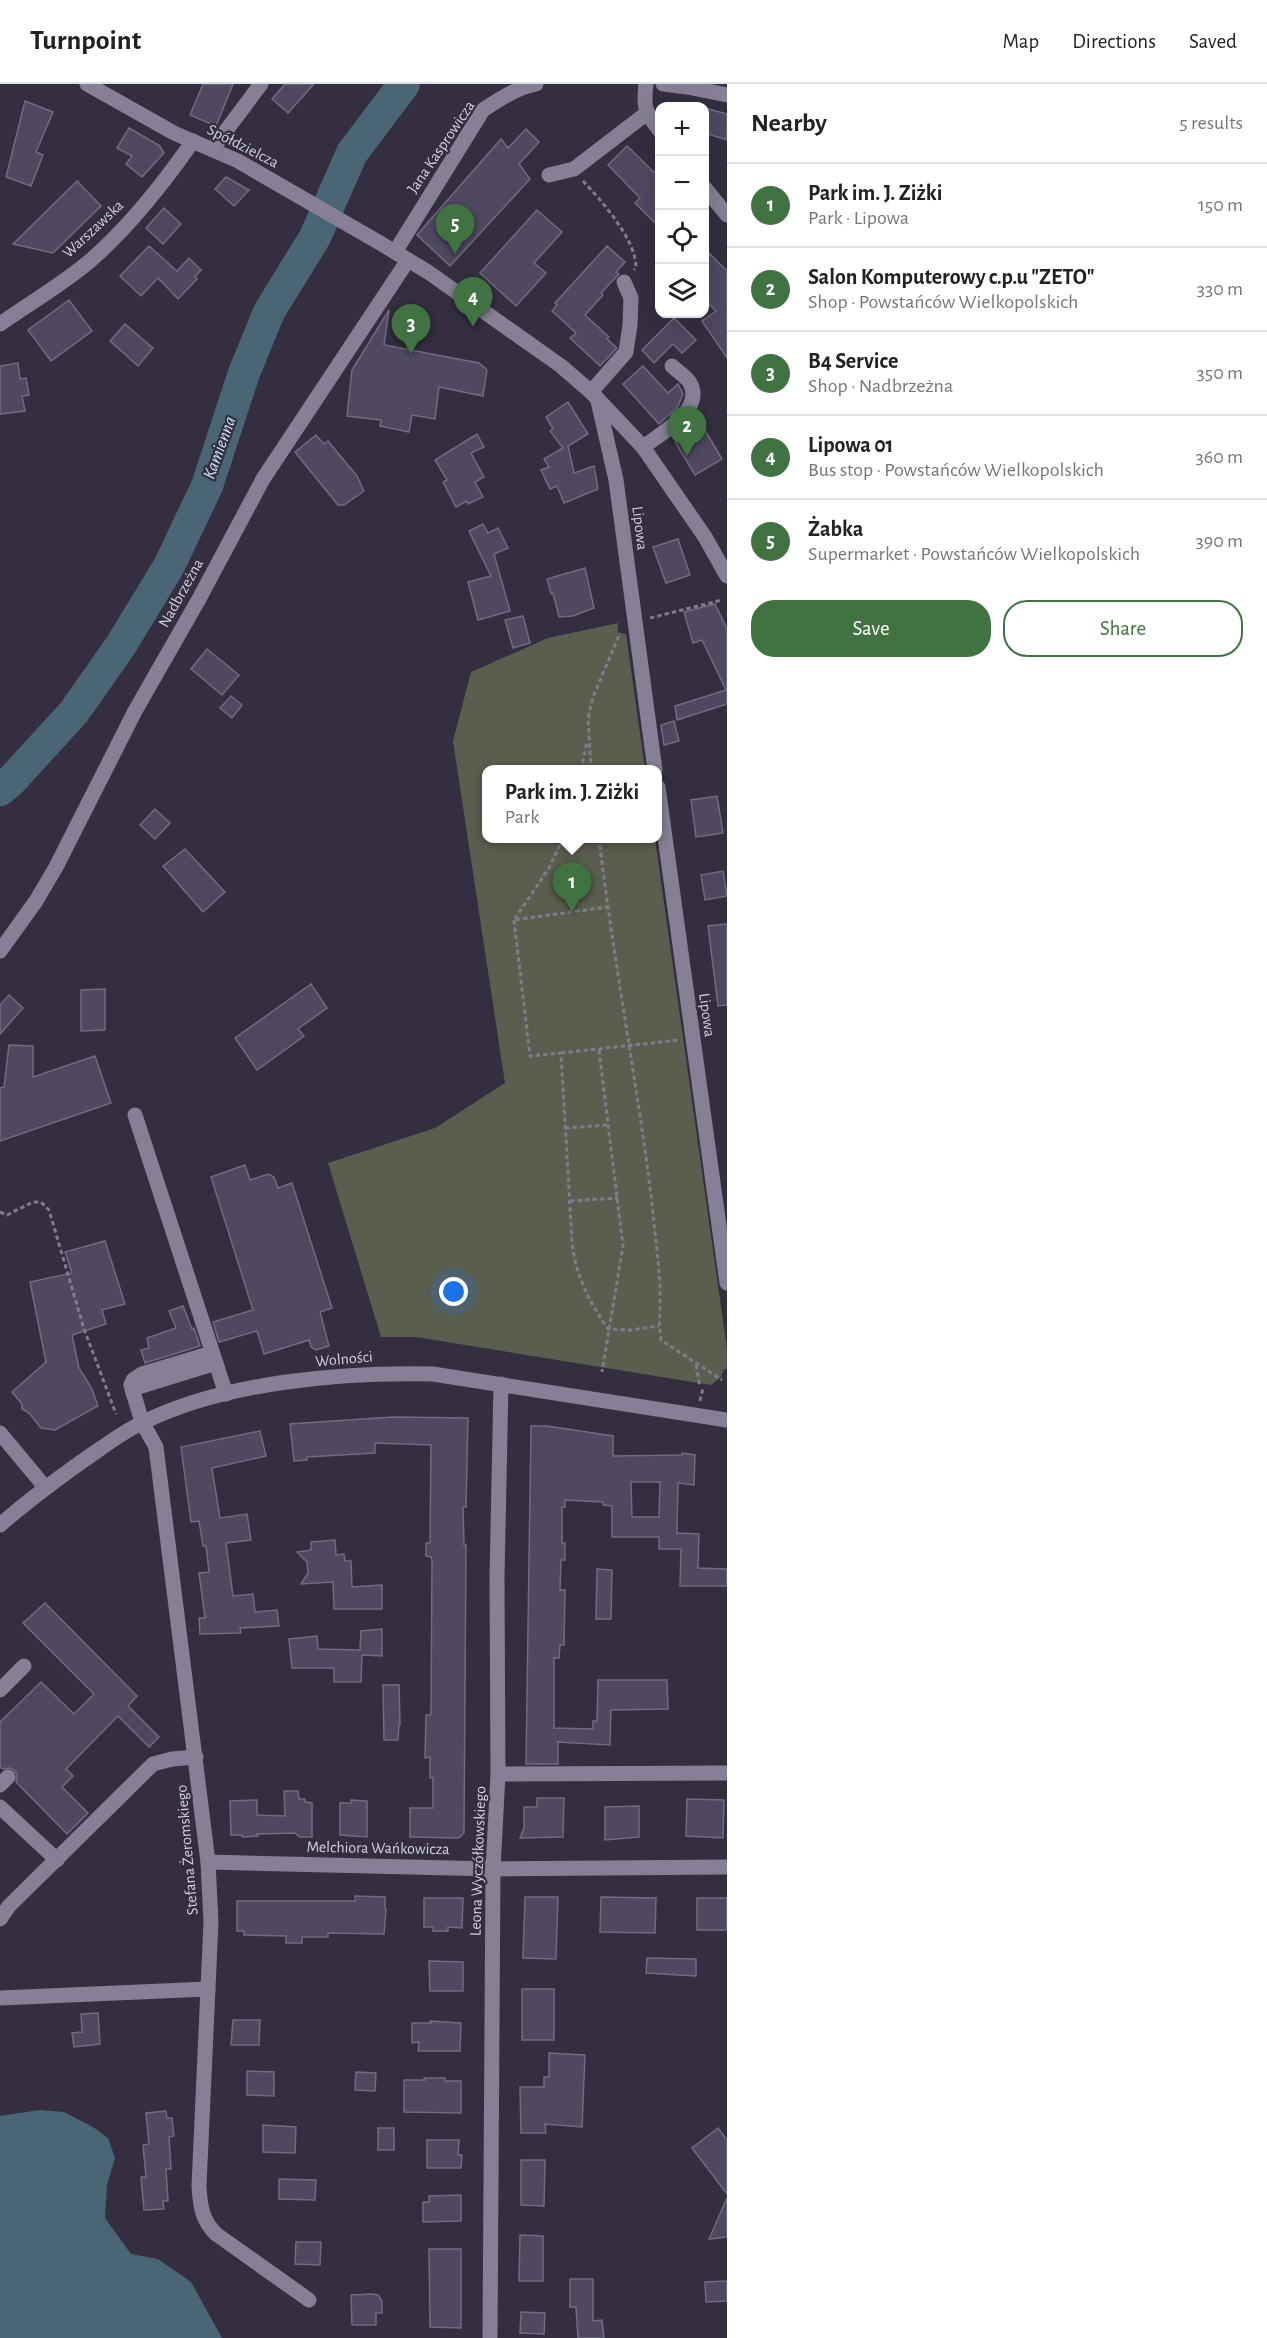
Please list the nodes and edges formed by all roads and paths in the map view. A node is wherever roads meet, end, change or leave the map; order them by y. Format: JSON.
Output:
{"nodes":[{"id":1,"x":87,"y":84,"type":"edge"},
{"id":2,"x":261,"y":84,"type":"edge"},
{"id":3,"x":536,"y":84,"type":"edge"},
{"id":4,"x":646,"y":84,"type":"edge"},
{"id":5,"x":663,"y":84,"type":"edge"},
{"id":6,"x":727,"y":95,"type":"edge"},
{"id":7,"x":646,"y":113,"type":"junction"},
{"id":8,"x":655,"y":124,"type":"edge"},
{"id":9,"x":193,"y":141,"type":"junction"},
{"id":10,"x":213,"y":148,"type":"junction"},
{"id":11,"x":549,"y":175,"type":"dead end"},
{"id":12,"x":580,"y":178,"type":"dead end"},
{"id":13,"x":709,"y":192,"type":"edge"},
{"id":14,"x":727,"y":215,"type":"edge"},
{"id":15,"x":402,"y":256,"type":"junction"},
{"id":16,"x":627,"y":278,"type":"joint"},
{"id":17,"x":0,"y":324,"type":"edge"},
{"id":18,"x":672,"y":366,"type":"dead end"},
{"id":19,"x":594,"y":395,"type":"junction"},
{"id":20,"x":643,"y":447,"type":"junction"},
{"id":21,"x":727,"y":576,"type":"edge"},
{"id":22,"x":723,"y":600,"type":"dead end"},
{"id":23,"x":643,"y":620,"type":"dead end"},
{"id":24,"x":622,"y":627,"type":"dead end"},
{"id":25,"x":588,"y":737,"type":"junction"},
{"id":26,"x":582,"y":765,"type":"edge"},
{"id":27,"x":591,"y":765,"type":"edge"},
{"id":28,"x":654,"y":765,"type":"edge"},
{"id":29,"x":662,"y":822,"type":"edge"},
{"id":30,"x":561,"y":843,"type":"edge"},
{"id":31,"x":600,"y":843,"type":"edge"},
{"id":32,"x":607,"y":907,"type":"junction"},
{"id":33,"x":513,"y":920,"type":"junction"},
{"id":34,"x":0,"y":951,"type":"edge"},
{"id":35,"x":692,"y":1037,"type":"junction"},
{"id":36,"x":630,"y":1045,"type":"junction"},
{"id":37,"x":600,"y":1050,"type":"junction"},
{"id":38,"x":561,"y":1053,"type":"junction"},
{"id":39,"x":135,"y":1115,"type":"dead end"},
{"id":40,"x":608,"y":1125,"type":"junction"},
{"id":41,"x":565,"y":1128,"type":"junction"},
{"id":42,"x":618,"y":1198,"type":"junction"},
{"id":43,"x":570,"y":1201,"type":"junction"},
{"id":44,"x":0,"y":1212,"type":"edge"},
{"id":45,"x":727,"y":1284,"type":"edge"},
{"id":46,"x":659,"y":1326,"type":"junction"},
{"id":47,"x":608,"y":1329,"type":"junction"},
{"id":48,"x":214,"y":1358,"type":"junction"},
{"id":49,"x":696,"y":1365,"type":"junction"},
{"id":50,"x":602,"y":1372,"type":"dead end"},
{"id":51,"x":722,"y":1380,"type":"dead end"},
{"id":52,"x":501,"y":1384,"type":"junction"},
{"id":53,"x":700,"y":1387,"type":"dead end"},
{"id":54,"x":226,"y":1394,"type":"junction"},
{"id":55,"x":116,"y":1414,"type":"dead end"},
{"id":56,"x":727,"y":1420,"type":"edge"},
{"id":57,"x":142,"y":1422,"type":"junction"},
{"id":58,"x":0,"y":1433,"type":"edge"},
{"id":59,"x":45,"y":1487,"type":"junction"},
{"id":60,"x":0,"y":1525,"type":"edge"},
{"id":61,"x":24,"y":1666,"type":"dead end"},
{"id":62,"x":0,"y":1690,"type":"edge"},
{"id":63,"x":196,"y":1757,"type":"junction"},
{"id":64,"x":727,"y":1773,"type":"edge"},
{"id":65,"x":498,"y":1774,"type":"junction"},
{"id":66,"x":0,"y":1806,"type":"edge"},
{"id":67,"x":57,"y":1860,"type":"junction"},
{"id":68,"x":208,"y":1862,"type":"junction"},
{"id":69,"x":727,"y":1867,"type":"edge"},
{"id":70,"x":493,"y":1869,"type":"junction"},
{"id":71,"x":0,"y":1919,"type":"edge"},
{"id":72,"x":208,"y":1989,"type":"junction"},
{"id":73,"x":0,"y":1998,"type":"edge"},
{"id":74,"x":309,"y":2300,"type":"dead end"},
{"id":75,"x":490,"y":2338,"type":"edge"}],
"edges":[{"from":1,"to":9,"type":"street","name":"Spółdzielcza"},
{"from":2,"to":10,"type":"street"},
{"from":3,"to":15,"type":"street","name":"Jana Kasprowicza"},
{"from":4,"to":7,"type":"street"},
{"from":5,"to":6,"type":"street"},
{"from":7,"to":8,"type":"street"},
{"from":7,"to":11,"type":"street"},
{"from":9,"to":10,"type":"street","name":"Spółdzielcza"},
{"from":9,"to":17,"type":"street","name":"Warszawska"},
{"from":10,"to":15,"type":"street","name":"Spółdzielcza"},
{"from":12,"to":16,"type":"path"},
{"from":13,"to":14,"type":"street"},
{"from":15,"to":19,"type":"street","name":"Spółdzielcza"},
{"from":15,"to":34,"type":"street","name":"Nadbrzeżna"},
{"from":16,"to":19,"type":"street"},
{"from":18,"to":20,"type":"street"},
{"from":19,"to":20,"type":"street","name":"Spółdzielcza"},
{"from":19,"to":28,"type":"street","name":"Lipowa"},
{"from":20,"to":21,"type":"street","name":"Spółdzielcza"},
{"from":22,"to":23,"type":"path"},
{"from":24,"to":25,"type":"path"},
{"from":25,"to":26,"type":"path"},
{"from":25,"to":27,"type":"path"},
{"from":29,"to":35,"type":"street","name":"Lipowa"},
{"from":30,"to":33,"type":"path"},
{"from":31,"to":32,"type":"path"},
{"from":32,"to":33,"type":"path"},
{"from":32,"to":36,"type":"path"},
{"from":33,"to":38,"type":"path"},
{"from":35,"to":36,"type":"path"},
{"from":35,"to":45,"type":"street","name":"Lipowa"},
{"from":36,"to":37,"type":"path"},
{"from":36,"to":46,"type":"path"},
{"from":37,"to":38,"type":"path"},
{"from":37,"to":40,"type":"path"},
{"from":38,"to":41,"type":"path"},
{"from":39,"to":48,"type":"street"},
{"from":40,"to":41,"type":"path"},
{"from":40,"to":42,"type":"path"},
{"from":41,"to":43,"type":"path"},
{"from":42,"to":43,"type":"path"},
{"from":42,"to":47,"type":"path"},
{"from":43,"to":47,"type":"path"},
{"from":44,"to":55,"type":"path"},
{"from":46,"to":47,"type":"path"},
{"from":46,"to":49,"type":"path"},
{"from":47,"to":50,"type":"path"},
{"from":48,"to":54,"type":"street"},
{"from":48,"to":57,"type":"street","name":"Stefana Żeromskiego"},
{"from":49,"to":51,"type":"path"},
{"from":49,"to":53,"type":"path"},
{"from":52,"to":54,"type":"street","name":"Wolności"},
{"from":52,"to":56,"type":"street","name":"Wolności"},
{"from":52,"to":65,"type":"street","name":"Leona Wyczółkowskiego"},
{"from":54,"to":57,"type":"street","name":"Wolności"},
{"from":57,"to":59,"type":"street","name":"Wolności"},
{"from":57,"to":63,"type":"street","name":"Stefana Żeromskiego"},
{"from":58,"to":59,"type":"street"},
{"from":59,"to":60,"type":"street","name":"Wolności"},
{"from":61,"to":62,"type":"street"},
{"from":63,"to":67,"type":"street"},
{"from":63,"to":68,"type":"street","name":"Stefana Żeromskiego"},
{"from":64,"to":65,"type":"street"},
{"from":65,"to":70,"type":"street","name":"Leona Wyczółkowskiego"},
{"from":66,"to":67,"type":"street"},
{"from":67,"to":71,"type":"street"},
{"from":68,"to":70,"type":"street","name":"Melchiora Wańkowicza"},
{"from":68,"to":72,"type":"street","name":"Stefana Żeromskiego"},
{"from":69,"to":70,"type":"street","name":"Melchiora Wańkowicza"},
{"from":70,"to":75,"type":"street","name":"Leona Wyczółkowskiego"},
{"from":72,"to":73,"type":"street"},
{"from":72,"to":74,"type":"street","name":"Stefana Żeromskiego"}]}
